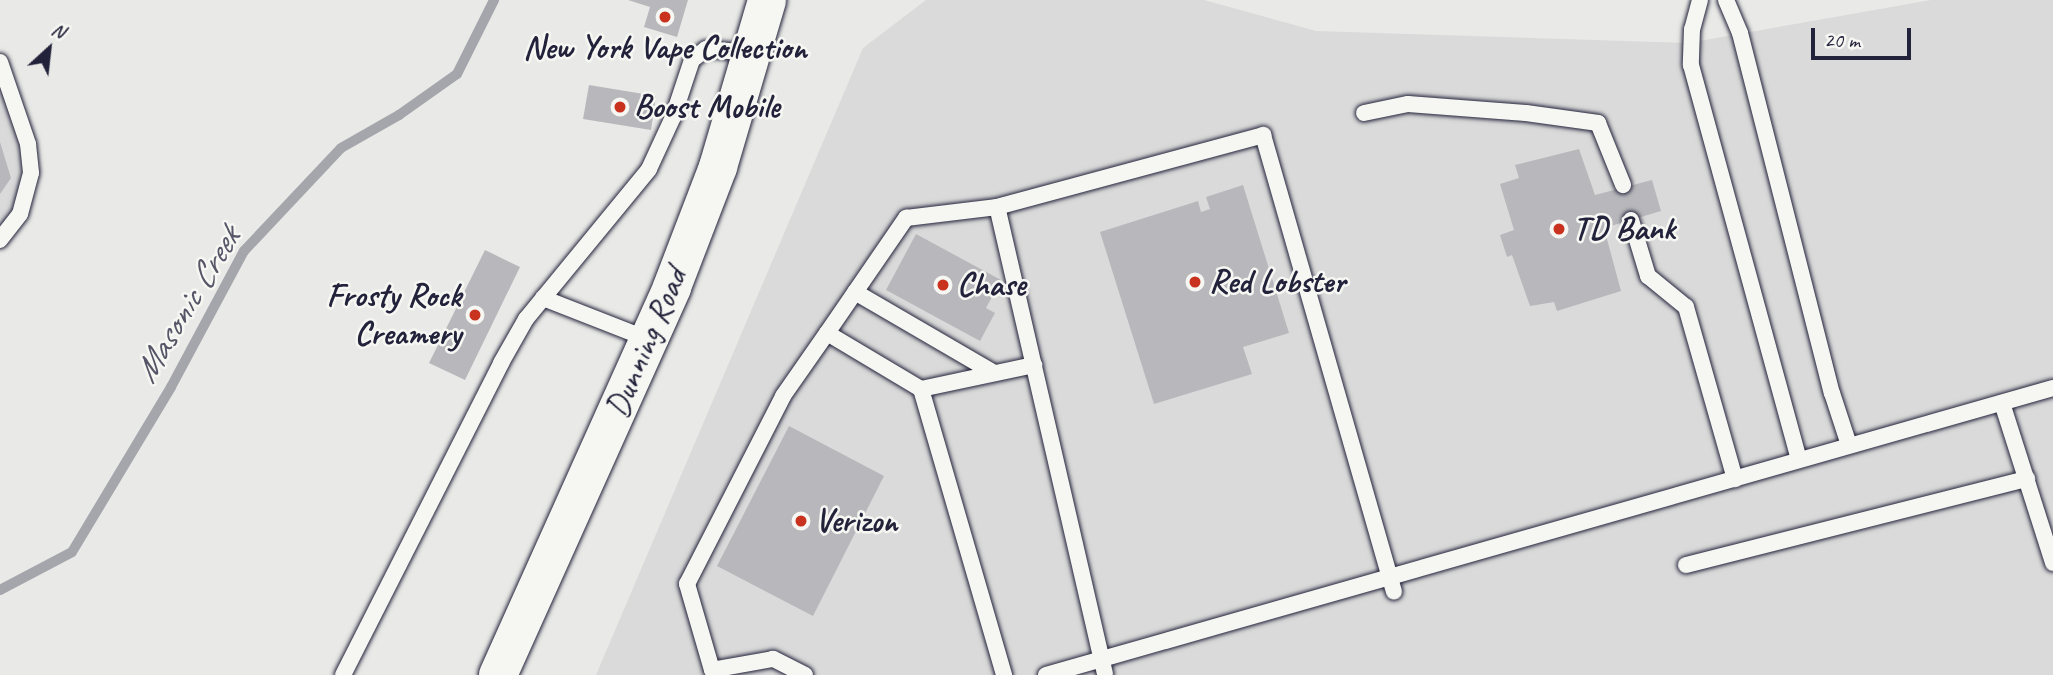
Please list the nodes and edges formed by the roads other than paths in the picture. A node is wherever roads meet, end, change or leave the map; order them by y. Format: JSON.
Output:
{"nodes":[{"id":1,"x":767,"y":0,"type":"edge"},
{"id":2,"x":1700,"y":0,"type":"edge"},
{"id":3,"x":1726,"y":0,"type":"edge"},
{"id":4,"x":753,"y":54,"type":"junction"},
{"id":5,"x":0,"y":62,"type":"edge"},
{"id":6,"x":1364,"y":113,"type":"dead end"},
{"id":7,"x":1623,"y":185,"type":"dead end"},
{"id":8,"x":997,"y":207,"type":"junction"},
{"id":9,"x":1631,"y":220,"type":"dead end"},
{"id":10,"x":0,"y":240,"type":"edge"},
{"id":11,"x":855,"y":292,"type":"junction"},
{"id":12,"x":543,"y":298,"type":"junction"},
{"id":13,"x":827,"y":333,"type":"junction"},
{"id":14,"x":650,"y":340,"type":"junction"},
{"id":15,"x":1034,"y":365,"type":"junction"},
{"id":16,"x":994,"y":373,"type":"junction"},
{"id":17,"x":2053,"y":388,"type":"edge"},
{"id":18,"x":920,"y":389,"type":"junction"},
{"id":19,"x":2002,"y":403,"type":"junction"},
{"id":20,"x":1849,"y":445,"type":"junction"},
{"id":21,"x":1799,"y":459,"type":"junction"},
{"id":22,"x":1735,"y":479,"type":"junction"},
{"id":23,"x":2027,"y":479,"type":"junction"},
{"id":24,"x":2053,"y":563,"type":"edge"},
{"id":25,"x":1686,"y":565,"type":"dead end"},
{"id":26,"x":1392,"y":585,"type":"junction"},
{"id":27,"x":1103,"y":666,"type":"edge"},
{"id":28,"x":343,"y":675,"type":"edge"},
{"id":29,"x":498,"y":675,"type":"edge"},
{"id":30,"x":804,"y":675,"type":"edge"},
{"id":31,"x":1004,"y":675,"type":"edge"},
{"id":32,"x":1046,"y":675,"type":"edge"}],
"edges":[{"from":1,"to":4,"type":"street","name":"Dunning Road"},
{"from":2,"to":21,"type":"lane"},
{"from":3,"to":20,"type":"lane"},
{"from":4,"to":12,"type":"lane"},
{"from":4,"to":14,"type":"street","name":"Dunning Road"},
{"from":5,"to":10,"type":"lane"},
{"from":6,"to":7,"type":"lane"},
{"from":8,"to":11,"type":"lane"},
{"from":8,"to":15,"type":"lane"},
{"from":8,"to":26,"type":"lane"},
{"from":9,"to":22,"type":"lane"},
{"from":11,"to":13,"type":"lane"},
{"from":11,"to":16,"type":"lane"},
{"from":12,"to":14,"type":"lane"},
{"from":12,"to":28,"type":"lane"},
{"from":13,"to":18,"type":"lane"},
{"from":13,"to":30,"type":"lane"},
{"from":14,"to":29,"type":"street","name":"Dunning Road"},
{"from":15,"to":16,"type":"lane"},
{"from":15,"to":27,"type":"lane"},
{"from":16,"to":18,"type":"lane"},
{"from":17,"to":19,"type":"lane"},
{"from":18,"to":31,"type":"lane"},
{"from":19,"to":20,"type":"lane"},
{"from":19,"to":23,"type":"lane"},
{"from":20,"to":21,"type":"lane"},
{"from":21,"to":22,"type":"lane"},
{"from":22,"to":26,"type":"lane"},
{"from":23,"to":24,"type":"lane"},
{"from":23,"to":25,"type":"lane"},
{"from":26,"to":27,"type":"lane"},
{"from":27,"to":32,"type":"lane"}]}
